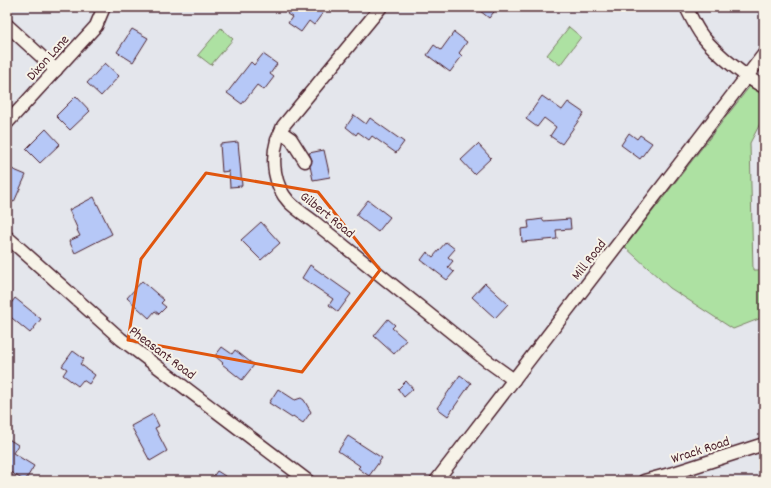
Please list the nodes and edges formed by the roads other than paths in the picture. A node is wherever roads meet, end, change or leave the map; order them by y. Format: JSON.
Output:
{"nodes":[{"id":1,"x":104,"y":7,"type":"edge"},
{"id":2,"x":381,"y":7,"type":"edge"},
{"id":3,"x":686,"y":7,"type":"edge"},
{"id":4,"x":7,"y":25,"type":"edge"},
{"id":5,"x":764,"y":54,"type":"edge"},
{"id":6,"x":56,"y":70,"type":"junction"},
{"id":7,"x":747,"y":76,"type":"junction"},
{"id":8,"x":764,"y":87,"type":"edge"},
{"id":9,"x":7,"y":123,"type":"edge"},
{"id":10,"x":281,"y":132,"type":"junction"},
{"id":11,"x":305,"y":161,"type":"dead end"},
{"id":12,"x":7,"y":237,"type":"edge"},
{"id":13,"x":514,"y":380,"type":"junction"},
{"id":14,"x":764,"y":444,"type":"edge"},
{"id":15,"x":308,"y":481,"type":"edge"},
{"id":16,"x":436,"y":481,"type":"edge"},
{"id":17,"x":644,"y":481,"type":"edge"}],
"edges":[{"from":1,"to":6,"type":"street","name":"Dixon Lane"},
{"from":2,"to":10,"type":"street","name":"Gilbert Road"},
{"from":3,"to":7,"type":"street"},
{"from":4,"to":6,"type":"street"},
{"from":5,"to":7,"type":"street","name":"Mill Road"},
{"from":6,"to":9,"type":"street","name":"Dixon Lane"},
{"from":7,"to":8,"type":"street"},
{"from":7,"to":13,"type":"street","name":"Mill Road"},
{"from":10,"to":11,"type":"street"},
{"from":10,"to":13,"type":"street","name":"Gilbert Road"},
{"from":12,"to":15,"type":"street","name":"Pheasant Road"},
{"from":13,"to":16,"type":"street","name":"Mill Road"},
{"from":14,"to":17,"type":"street","name":"Wrack Road"}]}
